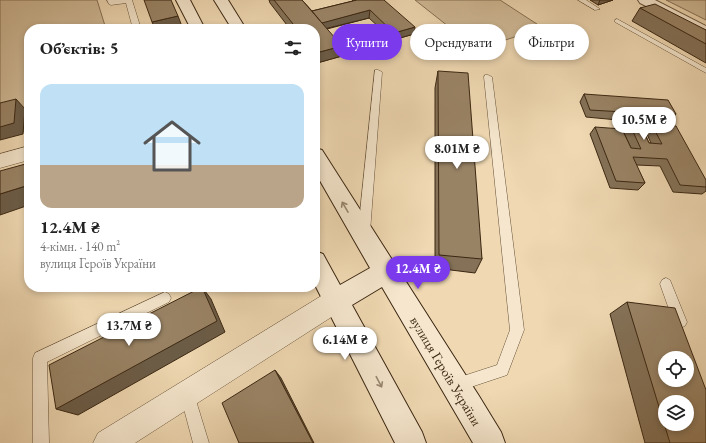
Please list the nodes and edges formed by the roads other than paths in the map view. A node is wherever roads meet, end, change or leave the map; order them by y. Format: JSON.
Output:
{"nodes":[{"id":1,"x":110,"y":0,"type":"edge"},
{"id":2,"x":129,"y":0,"type":"edge"},
{"id":3,"x":183,"y":0,"type":"edge"},
{"id":4,"x":221,"y":0,"type":"edge"},
{"id":5,"x":581,"y":0,"type":"edge"},
{"id":6,"x":645,"y":0,"type":"edge"},
{"id":7,"x":597,"y":9,"type":"dead end"},
{"id":8,"x":618,"y":21,"type":"dead end"},
{"id":9,"x":135,"y":24,"type":"edge"},
{"id":10,"x":195,"y":24,"type":"edge"},
{"id":11,"x":236,"y":24,"type":"edge"},
{"id":12,"x":706,"y":32,"type":"edge"},
{"id":13,"x":378,"y":72,"type":"dead end"},
{"id":14,"x":706,"y":72,"type":"edge"},
{"id":15,"x":488,"y":77,"type":"dead end"},
{"id":16,"x":24,"y":154,"type":"edge"},
{"id":17,"x":0,"y":161,"type":"edge"},
{"id":18,"x":320,"y":163,"type":"edge"},
{"id":19,"x":364,"y":238,"type":"junction"},
{"id":20,"x":320,"y":271,"type":"edge"},
{"id":21,"x":385,"y":272,"type":"junction"},
{"id":22,"x":666,"y":284,"type":"dead end"},
{"id":23,"x":166,"y":298,"type":"dead end"},
{"id":24,"x":335,"y":301,"type":"junction"},
{"id":25,"x":685,"y":336,"type":"edge"},
{"id":26,"x":456,"y":385,"type":"junction"},
{"id":27,"x":187,"y":394,"type":"junction"},
{"id":28,"x":41,"y":443,"type":"edge"},
{"id":29,"x":108,"y":443,"type":"edge"},
{"id":30,"x":201,"y":443,"type":"edge"},
{"id":31,"x":412,"y":443,"type":"edge"},
{"id":32,"x":490,"y":443,"type":"edge"}],
"edges":[{"from":1,"to":2,"type":"lane"},
{"from":2,"to":9,"type":"lane"},
{"from":3,"to":10,"type":"main road"},
{"from":4,"to":11,"type":"main road"},
{"from":5,"to":7,"type":"lane"},
{"from":6,"to":12,"type":"main road"},
{"from":8,"to":14,"type":"lane"},
{"from":13,"to":19,"type":"lane"},
{"from":15,"to":26,"type":"lane"},
{"from":16,"to":17,"type":"street"},
{"from":19,"to":18,"type":"main road","name":"вулиця Героїв України","one_way":true},
{"from":19,"to":21,"type":"main road","name":"вулиця Героїв України"},
{"from":20,"to":24,"type":"main road"},
{"from":21,"to":24,"type":"main road"},
{"from":21,"to":26,"type":"main road","name":"вулиця Героїв України"},
{"from":22,"to":25,"type":"lane"},
{"from":23,"to":28,"type":"lane"},
{"from":24,"to":27,"type":"street"},
{"from":24,"to":31,"type":"main road","one_way":true},
{"from":26,"to":32,"type":"main road","name":"вулиця Героїв України"},
{"from":27,"to":29,"type":"street"},
{"from":27,"to":30,"type":"lane"}]}
